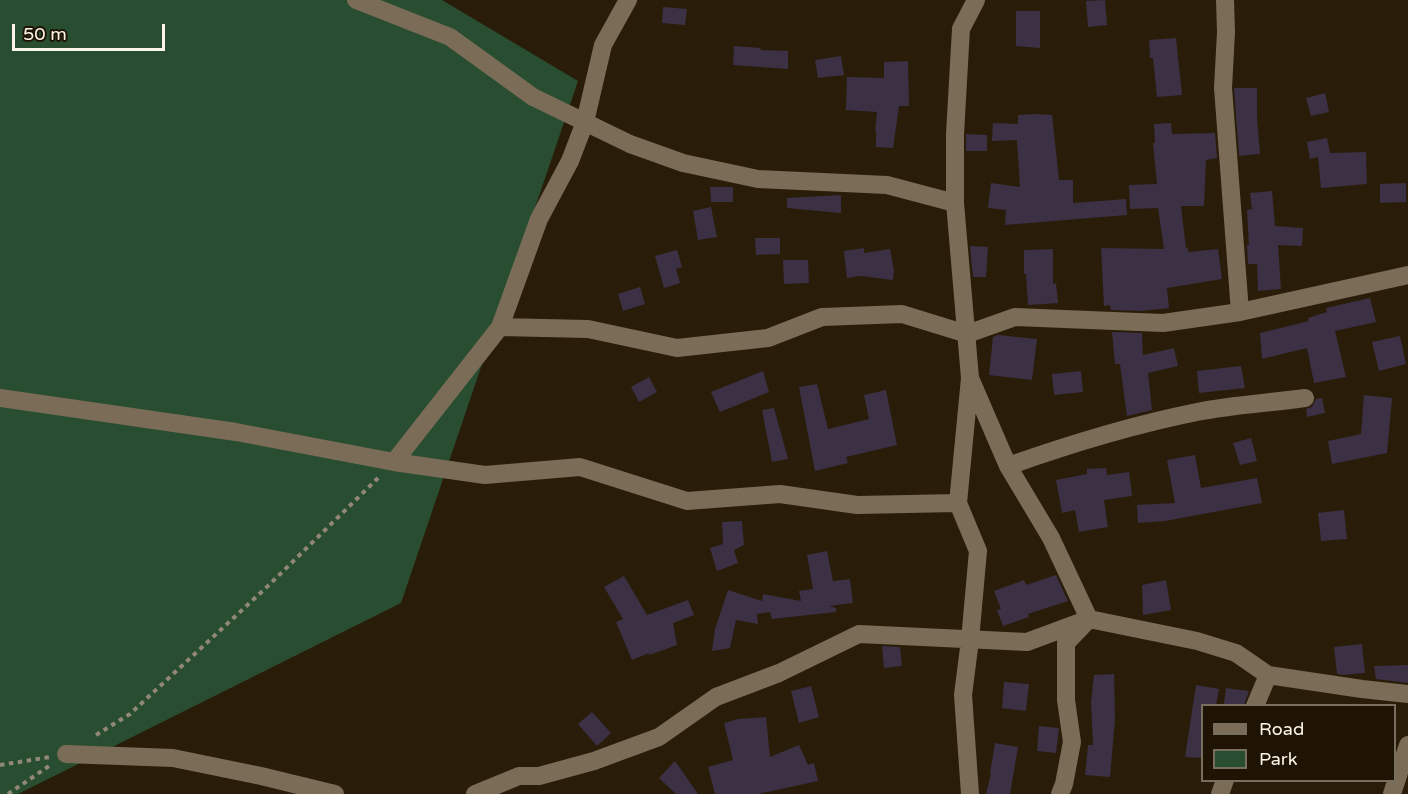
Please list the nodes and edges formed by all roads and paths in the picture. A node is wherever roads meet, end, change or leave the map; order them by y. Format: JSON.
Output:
{"nodes":[{"id":1,"x":356,"y":0,"type":"edge"},
{"id":2,"x":628,"y":0,"type":"edge"},
{"id":3,"x":976,"y":0,"type":"edge"},
{"id":4,"x":1226,"y":0,"type":"edge"},
{"id":5,"x":585,"y":122,"type":"junction"},
{"id":6,"x":955,"y":203,"type":"junction"},
{"id":7,"x":1408,"y":275,"type":"edge"},
{"id":8,"x":1240,"y":312,"type":"junction"},
{"id":9,"x":500,"y":327,"type":"junction"},
{"id":10,"x":967,"y":334,"type":"junction"},
{"id":11,"x":970,"y":378,"type":"junction"},
{"id":12,"x":0,"y":398,"type":"edge"},
{"id":13,"x":1305,"y":398,"type":"dead end"},
{"id":14,"x":394,"y":462,"type":"junction"},
{"id":15,"x":1008,"y":466,"type":"junction"},
{"id":16,"x":958,"y":503,"type":"junction"},
{"id":17,"x":1089,"y":619,"type":"junction"},
{"id":18,"x":970,"y":640,"type":"junction"},
{"id":19,"x":1268,"y":675,"type":"junction"},
{"id":20,"x":1408,"y":694,"type":"edge"},
{"id":21,"x":1255,"y":704,"type":"edge"},
{"id":22,"x":93,"y":737,"type":"dead end"},
{"id":23,"x":1408,"y":745,"type":"edge"},
{"id":24,"x":66,"y":754,"type":"junction"},
{"id":25,"x":0,"y":765,"type":"edge"},
{"id":26,"x":519,"y":776,"type":"junction"},
{"id":27,"x":1396,"y":782,"type":"edge"},
{"id":28,"x":8,"y":794,"type":"edge"},
{"id":29,"x":335,"y":794,"type":"edge"},
{"id":30,"x":475,"y":794,"type":"edge"},
{"id":31,"x":525,"y":794,"type":"edge"},
{"id":32,"x":970,"y":794,"type":"edge"},
{"id":33,"x":1060,"y":794,"type":"edge"}],
"edges":[{"from":1,"to":5,"type":"street"},
{"from":2,"to":5,"type":"street"},
{"from":3,"to":6,"type":"street"},
{"from":4,"to":8,"type":"street"},
{"from":5,"to":6,"type":"street"},
{"from":5,"to":9,"type":"street"},
{"from":6,"to":10,"type":"street"},
{"from":7,"to":8,"type":"street"},
{"from":8,"to":10,"type":"street"},
{"from":9,"to":10,"type":"street"},
{"from":9,"to":14,"type":"street"},
{"from":10,"to":11,"type":"street"},
{"from":11,"to":15,"type":"street"},
{"from":11,"to":16,"type":"street"},
{"from":12,"to":14,"type":"street"},
{"from":13,"to":15,"type":"street"},
{"from":14,"to":16,"type":"street"},
{"from":14,"to":22,"type":"path"},
{"from":15,"to":17,"type":"street"},
{"from":16,"to":18,"type":"street"},
{"from":17,"to":18,"type":"street"},
{"from":17,"to":19,"type":"street"},
{"from":17,"to":33,"type":"street"},
{"from":18,"to":26,"type":"street"},
{"from":18,"to":32,"type":"street"},
{"from":19,"to":20,"type":"street"},
{"from":19,"to":21,"type":"street"},
{"from":23,"to":27,"type":"street"},
{"from":24,"to":25,"type":"path"},
{"from":24,"to":28,"type":"path"},
{"from":24,"to":29,"type":"street"},
{"from":26,"to":30,"type":"street"},
{"from":26,"to":31,"type":"street"}]}
